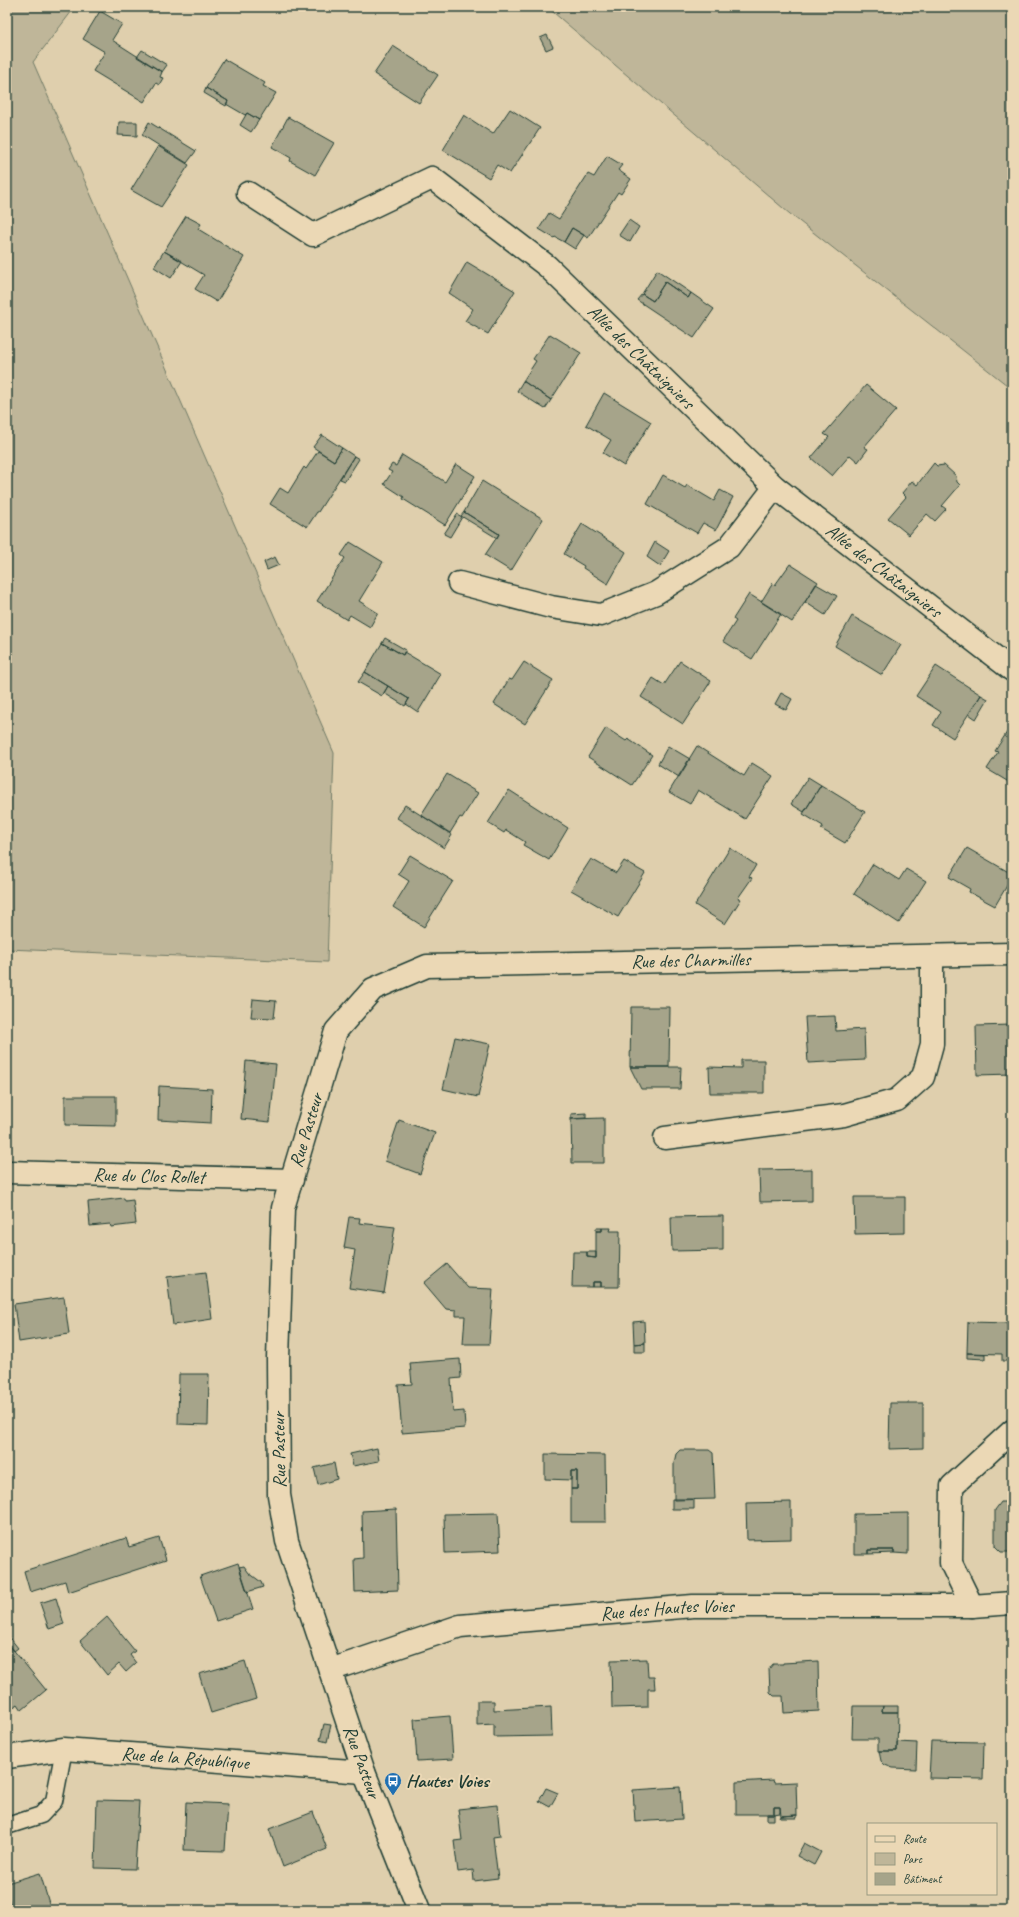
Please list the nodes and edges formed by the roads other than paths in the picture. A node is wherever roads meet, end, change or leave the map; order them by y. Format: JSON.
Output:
{"nodes":[{"id":1,"x":248,"y":193,"type":"dead end"},
{"id":2,"x":775,"y":487,"type":"junction"},
{"id":3,"x":459,"y":583,"type":"dead end"},
{"id":4,"x":1012,"y":670,"type":"edge"},
{"id":5,"x":1012,"y":954,"type":"edge"},
{"id":6,"x":932,"y":956,"type":"junction"},
{"id":7,"x":373,"y":989,"type":"joint"},
{"id":8,"x":665,"y":1138,"type":"dead end"},
{"id":9,"x":7,"y":1172,"type":"edge"},
{"id":10,"x":292,"y":1180,"type":"junction"},
{"id":11,"x":1012,"y":1431,"type":"edge"},
{"id":12,"x":1012,"y":1603,"type":"edge"},
{"id":13,"x":972,"y":1606,"type":"junction"},
{"id":14,"x":330,"y":1670,"type":"junction"},
{"id":15,"x":64,"y":1750,"type":"junction"},
{"id":16,"x":7,"y":1757,"type":"edge"},
{"id":17,"x":364,"y":1772,"type":"junction"},
{"id":18,"x":7,"y":1826,"type":"edge"},
{"id":19,"x":419,"y":1910,"type":"edge"}],
"edges":[{"from":1,"to":2,"type":"street","name":"Allée des Châtaigniers"},
{"from":2,"to":3,"type":"street"},
{"from":2,"to":4,"type":"street","name":"Allée des Châtaigniers"},
{"from":5,"to":6,"type":"street","name":"Rue des Charmilles"},
{"from":6,"to":7,"type":"street","name":"Rue des Charmilles"},
{"from":6,"to":8,"type":"street"},
{"from":7,"to":10,"type":"street","name":"Rue Pasteur"},
{"from":9,"to":10,"type":"street","name":"Rue du Clos Rollet"},
{"from":10,"to":14,"type":"street","name":"Rue Pasteur"},
{"from":11,"to":13,"type":"street"},
{"from":12,"to":13,"type":"street","name":"Rue des Hautes Voies"},
{"from":13,"to":14,"type":"street","name":"Rue des Hautes Voies"},
{"from":14,"to":17,"type":"street","name":"Rue Pasteur"},
{"from":15,"to":16,"type":"street","name":"Rue de la République"},
{"from":15,"to":17,"type":"street","name":"Rue de la République"},
{"from":15,"to":18,"type":"lane"},
{"from":17,"to":19,"type":"street","name":"Rue Pasteur"}]}
